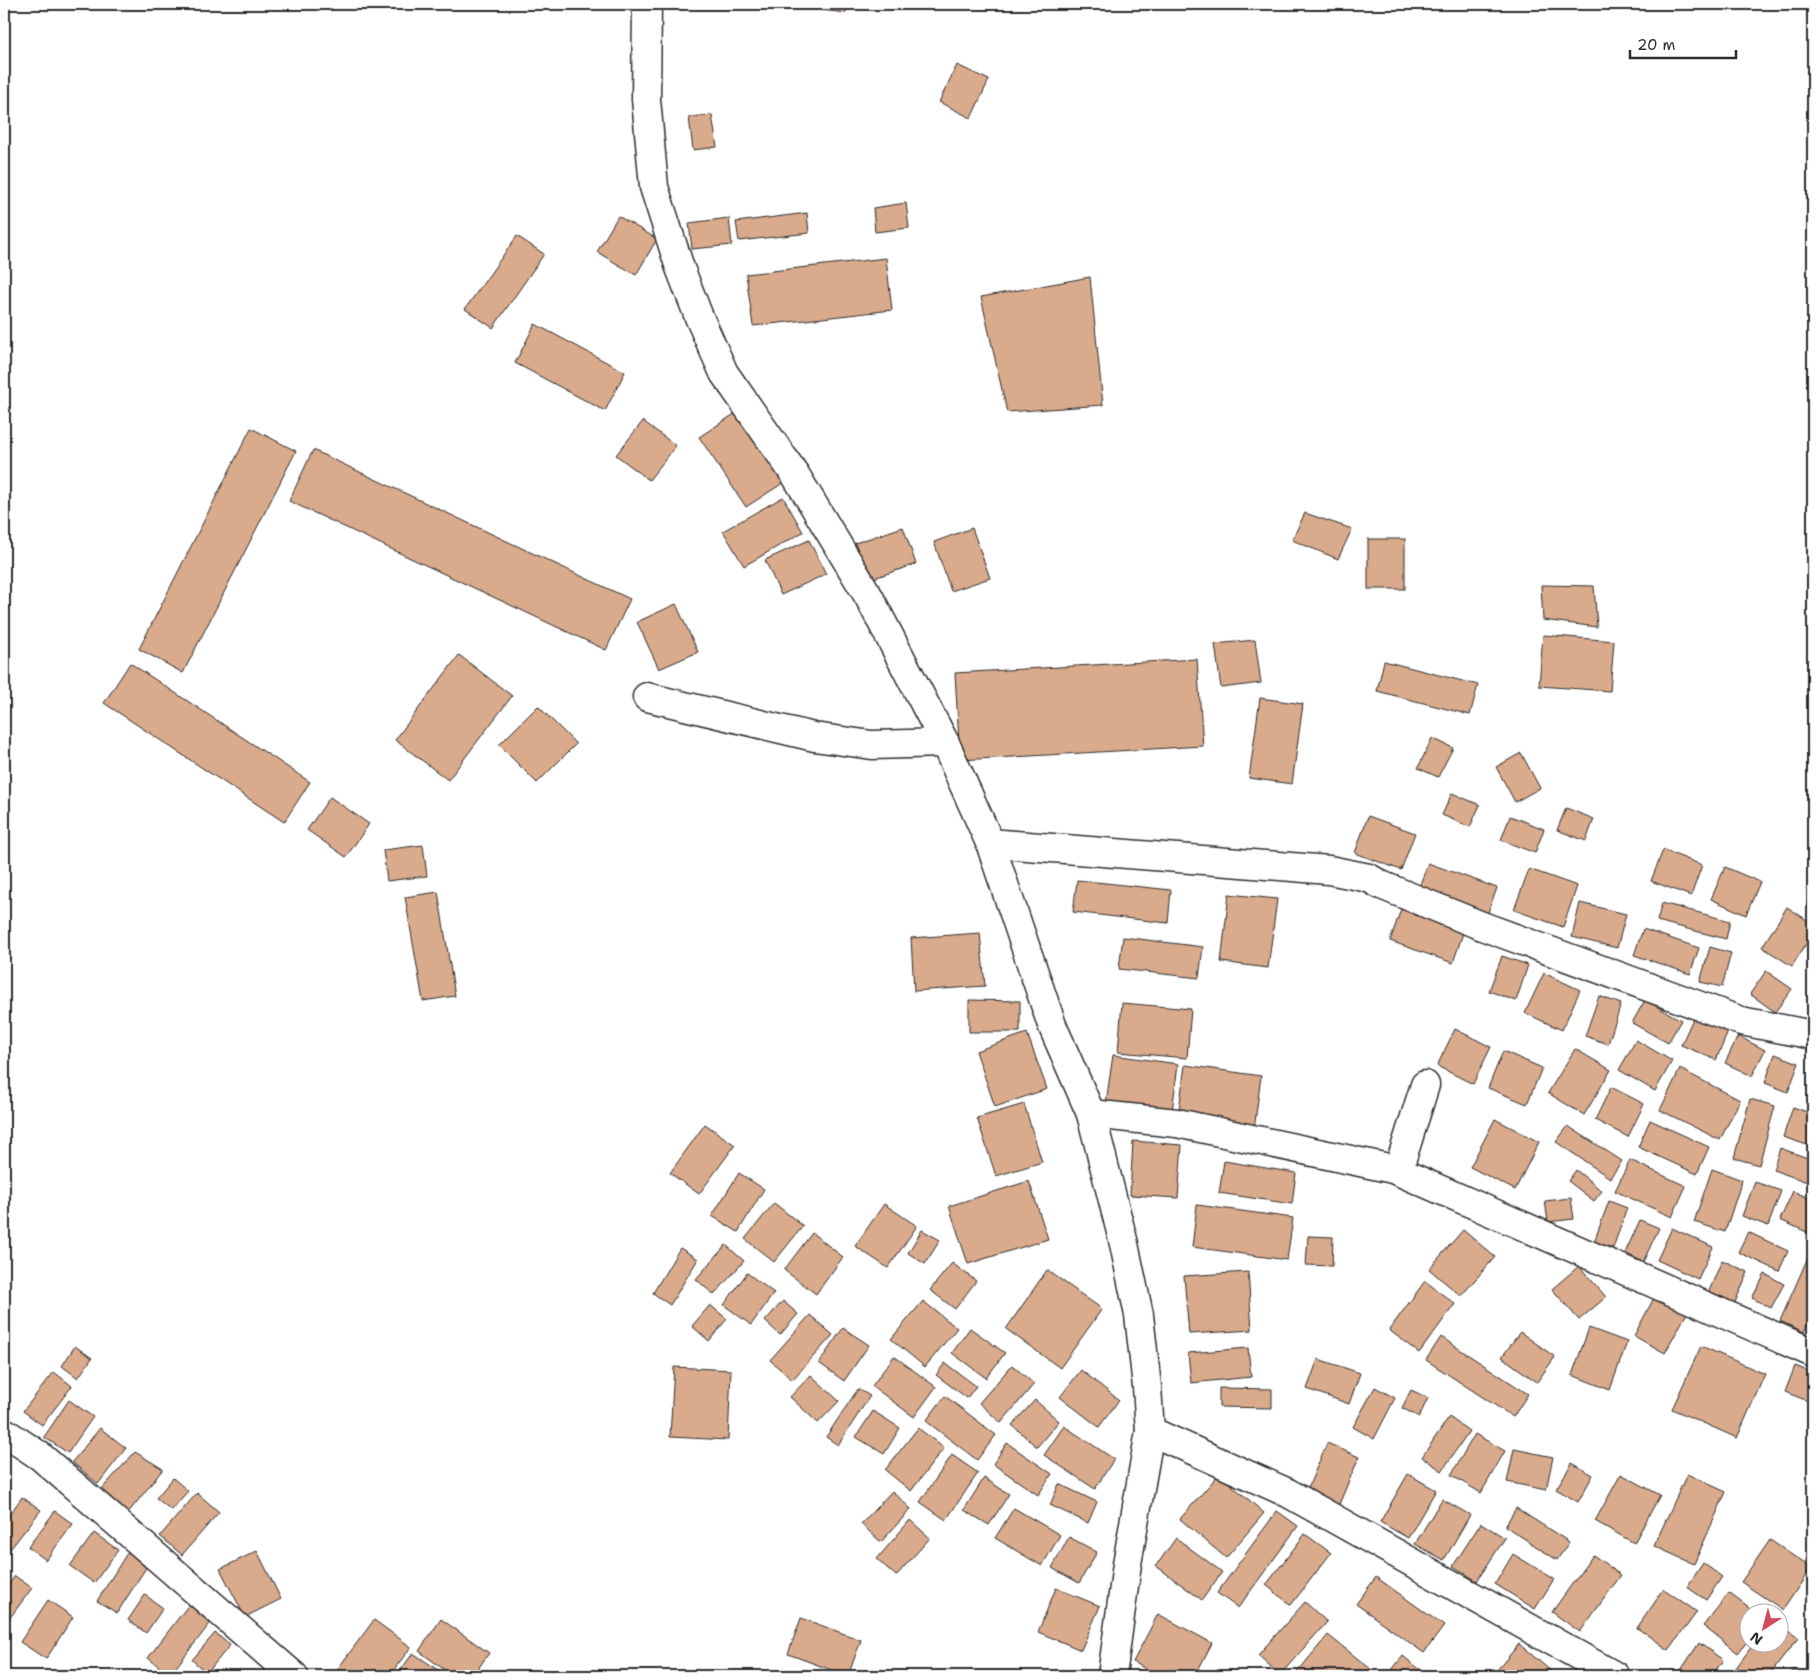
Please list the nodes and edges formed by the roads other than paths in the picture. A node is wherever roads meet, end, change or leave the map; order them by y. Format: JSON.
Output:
{"nodes":[{"id":1,"x":647,"y":4,"type":"edge"},
{"id":2,"x":647,"y":697,"type":"dead end"},
{"id":3,"x":945,"y":743,"type":"junction"},
{"id":4,"x":990,"y":843,"type":"junction"},
{"id":5,"x":1813,"y":1035,"type":"edge"},
{"id":6,"x":1425,"y":1085,"type":"dead end"},
{"id":7,"x":1091,"y":1114,"type":"junction"},
{"id":8,"x":1390,"y":1168,"type":"junction"},
{"id":9,"x":1813,"y":1352,"type":"edge"},
{"id":10,"x":1150,"y":1431,"type":"junction"},
{"id":11,"x":4,"y":1432,"type":"edge"},
{"id":12,"x":294,"y":1676,"type":"edge"},
{"id":13,"x":1112,"y":1676,"type":"edge"},
{"id":14,"x":1615,"y":1676,"type":"edge"}],
"edges":[{"from":1,"to":3,"type":"street"},
{"from":2,"to":3,"type":"street"},
{"from":3,"to":4,"type":"street"},
{"from":4,"to":5,"type":"street"},
{"from":4,"to":7,"type":"street"},
{"from":6,"to":8,"type":"street"},
{"from":7,"to":8,"type":"street"},
{"from":7,"to":10,"type":"street"},
{"from":8,"to":9,"type":"street"},
{"from":10,"to":13,"type":"street"},
{"from":10,"to":14,"type":"street"},
{"from":11,"to":12,"type":"street"}]}
